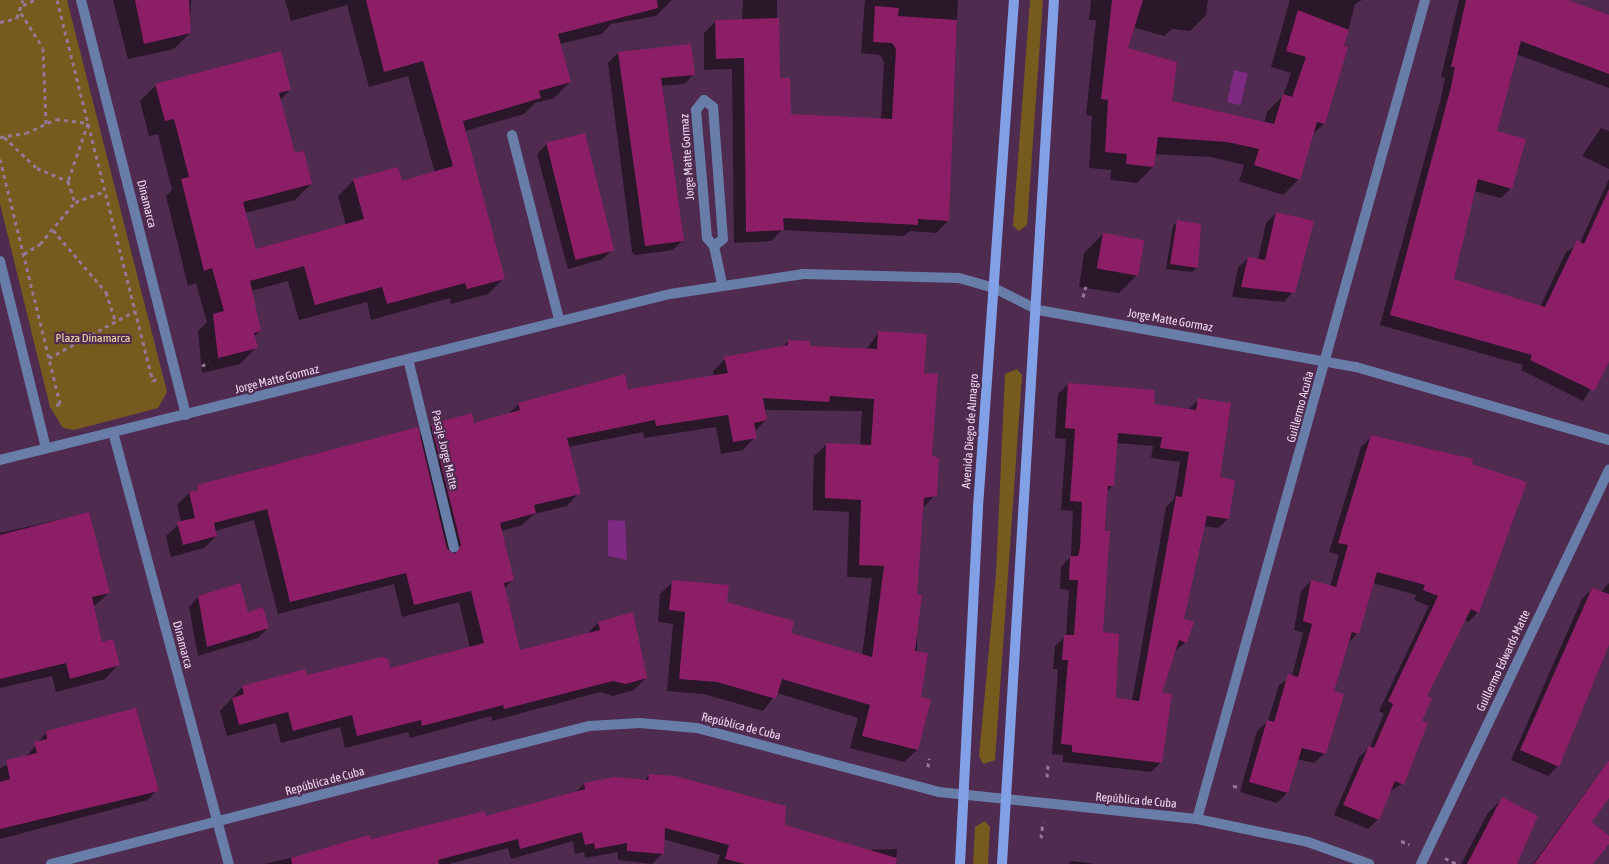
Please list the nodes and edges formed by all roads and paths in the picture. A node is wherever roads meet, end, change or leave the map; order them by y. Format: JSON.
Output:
{"nodes":[{"id":1,"x":22,"y":0,"type":"edge"},
{"id":2,"x":35,"y":0,"type":"edge"},
{"id":3,"x":57,"y":0,"type":"edge"},
{"id":4,"x":81,"y":0,"type":"edge"},
{"id":5,"x":1014,"y":0,"type":"edge"},
{"id":6,"x":1054,"y":0,"type":"edge"},
{"id":7,"x":1425,"y":0,"type":"edge"},
{"id":8,"x":23,"y":5,"type":"junction"},
{"id":9,"x":21,"y":13,"type":"junction"},
{"id":10,"x":0,"y":22,"type":"edge"},
{"id":11,"x":88,"y":123,"type":"junction"},
{"id":12,"x":46,"y":124,"type":"junction"},
{"id":13,"x":512,"y":135,"type":"dead end"},
{"id":14,"x":2,"y":137,"type":"edge"},
{"id":15,"x":0,"y":159,"type":"edge"},
{"id":16,"x":68,"y":181,"type":"junction"},
{"id":17,"x":105,"y":191,"type":"junction"},
{"id":18,"x":75,"y":202,"type":"junction"},
{"id":19,"x":53,"y":230,"type":"junction"},
{"id":20,"x":714,"y":246,"type":"junction"},
{"id":21,"x":24,"y":254,"type":"junction"},
{"id":22,"x":0,"y":261,"type":"edge"},
{"id":23,"x":722,"y":284,"type":"junction"},
{"id":24,"x":1086,"y":286,"type":"dead end"},
{"id":25,"x":994,"y":288,"type":"junction"},
{"id":26,"x":1084,"y":297,"type":"dead end"},
{"id":27,"x":1038,"y":310,"type":"junction"},
{"id":28,"x":135,"y":311,"type":"junction"},
{"id":29,"x":115,"y":320,"type":"junction"},
{"id":30,"x":559,"y":320,"type":"junction"},
{"id":31,"x":49,"y":358,"type":"junction"},
{"id":32,"x":408,"y":360,"type":"junction"},
{"id":33,"x":1326,"y":361,"type":"junction"},
{"id":34,"x":209,"y":362,"type":"dead end"},
{"id":35,"x":202,"y":366,"type":"dead end"},
{"id":36,"x":153,"y":381,"type":"dead end"},
{"id":37,"x":60,"y":404,"type":"dead end"},
{"id":38,"x":186,"y":415,"type":"junction"},
{"id":39,"x":113,"y":432,"type":"junction"},
{"id":40,"x":1609,"y":440,"type":"edge"},
{"id":41,"x":46,"y":448,"type":"junction"},
{"id":42,"x":0,"y":460,"type":"edge"},
{"id":43,"x":1609,"y":469,"type":"edge"},
{"id":44,"x":454,"y":547,"type":"dead end"},
{"id":45,"x":929,"y":758,"type":"dead end"},
{"id":46,"x":1048,"y":765,"type":"dead end"},
{"id":47,"x":928,"y":768,"type":"dead end"},
{"id":48,"x":1047,"y":777,"type":"dead end"},
{"id":49,"x":1233,"y":786,"type":"dead end"},
{"id":50,"x":1239,"y":787,"type":"dead end"},
{"id":51,"x":966,"y":795,"type":"junction"},
{"id":52,"x":1008,"y":801,"type":"junction"},
{"id":53,"x":1197,"y":818,"type":"junction"},
{"id":54,"x":1043,"y":821,"type":"dead end"},
{"id":55,"x":217,"y":823,"type":"junction"},
{"id":56,"x":1041,"y":838,"type":"dead end"},
{"id":57,"x":1401,"y":841,"type":"dead end"},
{"id":58,"x":1412,"y":845,"type":"dead end"},
{"id":59,"x":1442,"y":857,"type":"dead end"},
{"id":60,"x":52,"y":864,"type":"edge"},
{"id":61,"x":228,"y":864,"type":"edge"},
{"id":62,"x":960,"y":864,"type":"edge"},
{"id":63,"x":1002,"y":864,"type":"edge"},
{"id":64,"x":1369,"y":864,"type":"edge"},
{"id":65,"x":1421,"y":864,"type":"edge"},
{"id":66,"x":1457,"y":864,"type":"edge"}],
"edges":[{"from":1,"to":8,"type":"path"},
{"from":2,"to":8,"type":"path"},
{"from":3,"to":11,"type":"path"},
{"from":4,"to":38,"type":"street","name":"Dinamarca"},
{"from":5,"to":25,"type":"street","name":"Avenida Diego de Almagro"},
{"from":6,"to":27,"type":"street"},
{"from":7,"to":33,"type":"street","name":"Guillermo Acuña"},
{"from":8,"to":9,"type":"path"},
{"from":9,"to":10,"type":"path"},
{"from":9,"to":12,"type":"path"},
{"from":11,"to":12,"type":"path"},
{"from":11,"to":16,"type":"path"},
{"from":11,"to":17,"type":"path"},
{"from":12,"to":14,"type":"path"},
{"from":13,"to":30,"type":"street"},
{"from":14,"to":16,"type":"path"},
{"from":15,"to":21,"type":"path"},
{"from":16,"to":18,"type":"path"},
{"from":17,"to":18,"type":"path"},
{"from":17,"to":28,"type":"path"},
{"from":18,"to":19,"type":"path"},
{"from":19,"to":21,"type":"path"},
{"from":19,"to":29,"type":"path"},
{"from":20,"to":20,"type":"street","name":"Jorge Matte Gormaz"},
{"from":20,"to":23,"type":"street","name":"Jorge Matte Gormaz"},
{"from":21,"to":31,"type":"path"},
{"from":22,"to":41,"type":"street"},
{"from":23,"to":25,"type":"street","name":"Jorge Matte Gormaz"},
{"from":23,"to":30,"type":"street","name":"Jorge Matte Gormaz"},
{"from":24,"to":26,"type":"path"},
{"from":25,"to":27,"type":"street","name":"Jorge Matte Gormaz"},
{"from":25,"to":51,"type":"street","name":"Avenida Diego de Almagro"},
{"from":27,"to":33,"type":"street","name":"Jorge Matte Gormaz"},
{"from":27,"to":52,"type":"street"},
{"from":28,"to":29,"type":"path"},
{"from":28,"to":36,"type":"path"},
{"from":29,"to":31,"type":"path"},
{"from":30,"to":32,"type":"street","name":"Jorge Matte Gormaz"},
{"from":31,"to":37,"type":"path"},
{"from":32,"to":38,"type":"street","name":"Jorge Matte Gormaz"},
{"from":32,"to":44,"type":"street","name":"Pasaje Jorge Matte"},
{"from":33,"to":40,"type":"street","name":"Jorge Matte Gormaz"},
{"from":33,"to":53,"type":"street","name":"Guillermo Acuña"},
{"from":34,"to":35,"type":"path"},
{"from":38,"to":39,"type":"street","name":"Jorge Matte Gormaz"},
{"from":39,"to":41,"type":"street","name":"Jorge Matte Gormaz"},
{"from":39,"to":55,"type":"street","name":"Dinamarca"},
{"from":41,"to":42,"type":"street","name":"Jorge Matte Gormaz"},
{"from":43,"to":65,"type":"street","name":"Guillermo Edwards Matte"},
{"from":45,"to":47,"type":"path"},
{"from":46,"to":48,"type":"path"},
{"from":49,"to":50,"type":"path"},
{"from":51,"to":52,"type":"street","name":"República de Cuba"},
{"from":51,"to":55,"type":"street","name":"República de Cuba"},
{"from":51,"to":62,"type":"street","name":"Avenida Diego de Almagro"},
{"from":52,"to":53,"type":"street","name":"República de Cuba"},
{"from":52,"to":63,"type":"street"},
{"from":53,"to":64,"type":"street","name":"República de Cuba"},
{"from":54,"to":56,"type":"path"},
{"from":55,"to":60,"type":"street","name":"República de Cuba"},
{"from":55,"to":61,"type":"street","name":"Dinamarca"},
{"from":57,"to":58,"type":"path"},
{"from":59,"to":66,"type":"path"}]}
